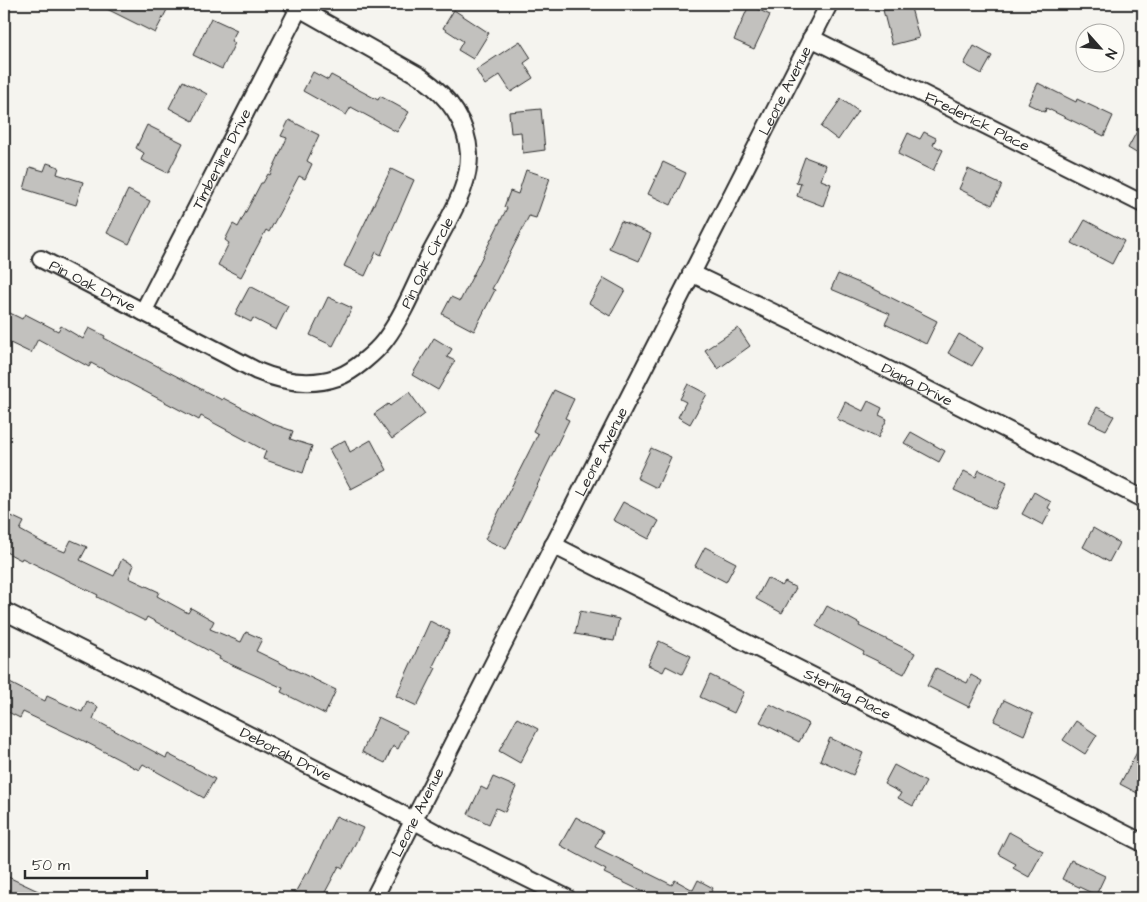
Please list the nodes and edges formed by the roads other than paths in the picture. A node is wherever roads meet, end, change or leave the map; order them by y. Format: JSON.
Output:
{"nodes":[{"id":1,"x":829,"y":4,"type":"edge"},
{"id":2,"x":297,"y":5,"type":"edge"},
{"id":3,"x":811,"y":38,"type":"junction"},
{"id":4,"x":1143,"y":204,"type":"edge"},
{"id":5,"x":41,"y":259,"type":"dead end"},
{"id":6,"x":691,"y":273,"type":"junction"},
{"id":7,"x":143,"y":312,"type":"junction"},
{"id":8,"x":1143,"y":499,"type":"edge"},
{"id":9,"x":553,"y":545,"type":"junction"},
{"id":10,"x":4,"y":611,"type":"edge"},
{"id":11,"x":413,"y":821,"type":"junction"},
{"id":12,"x":1143,"y":843,"type":"edge"},
{"id":13,"x":374,"y":898,"type":"edge"},
{"id":14,"x":567,"y":898,"type":"edge"}],
"edges":[{"from":1,"to":3,"type":"street","name":"Leone Avenue"},
{"from":2,"to":7,"type":"street","name":"Timberline Drive"},
{"from":2,"to":7,"type":"street","name":"Pin Oak Circle"},
{"from":3,"to":4,"type":"street","name":"Frederick Place"},
{"from":3,"to":6,"type":"street","name":"Leone Avenue"},
{"from":5,"to":7,"type":"street","name":"Pin Oak Drive"},
{"from":6,"to":8,"type":"street","name":"Diana Drive"},
{"from":6,"to":9,"type":"street","name":"Leone Avenue"},
{"from":9,"to":11,"type":"street","name":"Leone Avenue"},
{"from":9,"to":12,"type":"street","name":"Sterling Place"},
{"from":10,"to":11,"type":"street","name":"Deborah Drive"},
{"from":11,"to":13,"type":"street","name":"Leone Avenue"},
{"from":11,"to":14,"type":"street","name":"Deborah Drive"}]}
